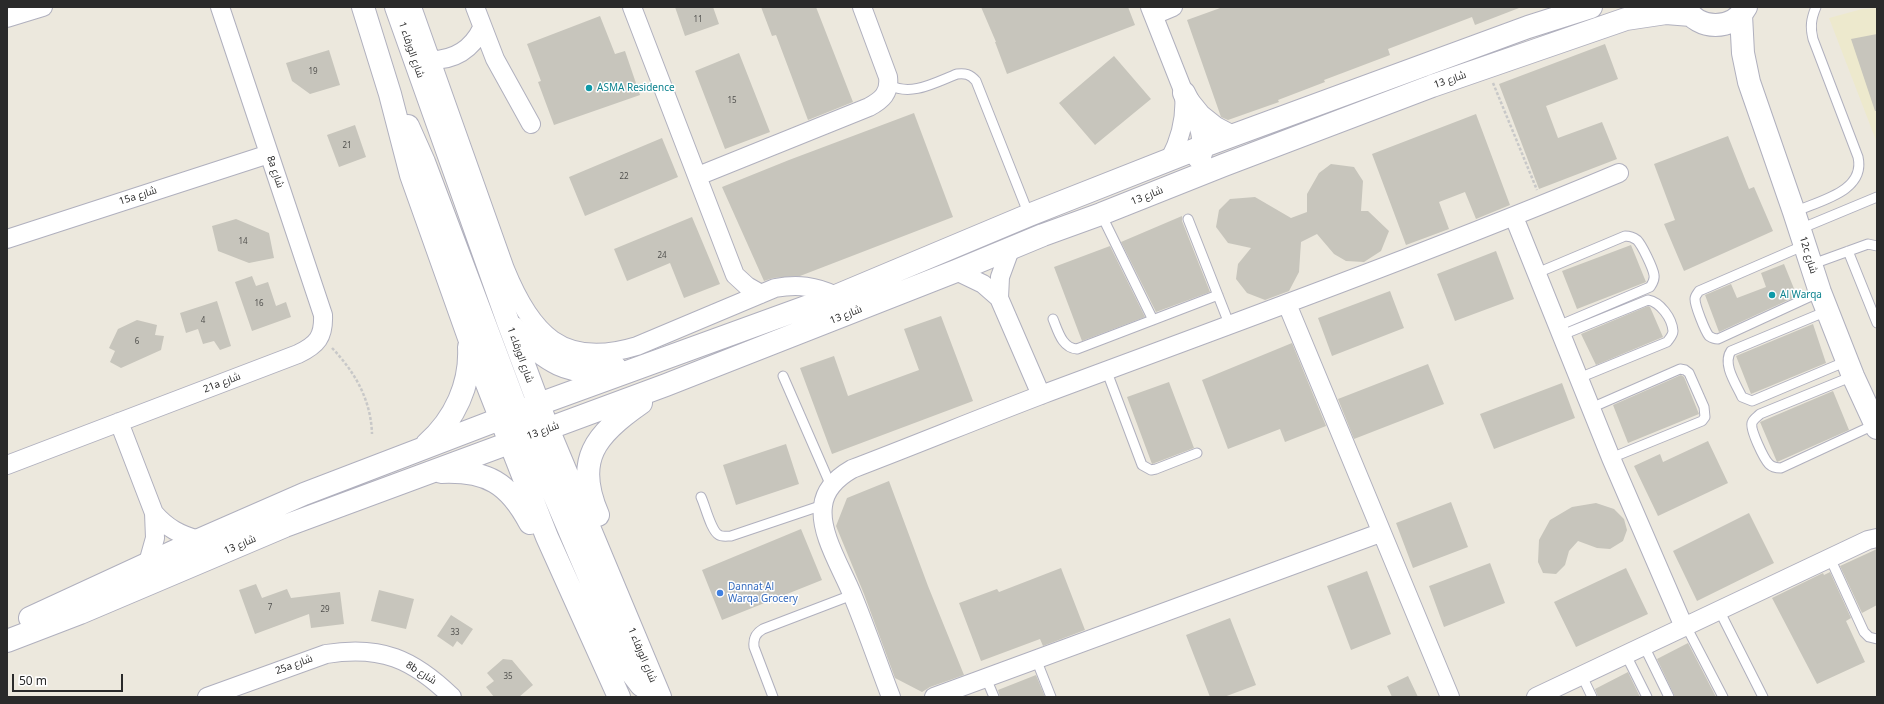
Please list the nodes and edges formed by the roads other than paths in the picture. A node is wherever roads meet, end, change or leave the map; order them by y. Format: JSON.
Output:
{"nodes":[{"id":1,"x":42,"y":7,"type":"edge"},
{"id":2,"x":220,"y":7,"type":"edge"},
{"id":3,"x":363,"y":7,"type":"edge"},
{"id":4,"x":396,"y":7,"type":"edge"},
{"id":5,"x":412,"y":7,"type":"edge"},
{"id":6,"x":475,"y":7,"type":"edge"},
{"id":7,"x":632,"y":7,"type":"edge"},
{"id":8,"x":862,"y":7,"type":"edge"},
{"id":9,"x":1174,"y":7,"type":"edge"},
{"id":10,"x":1591,"y":7,"type":"edge"},
{"id":11,"x":1816,"y":7,"type":"edge"},
{"id":12,"x":1152,"y":11,"type":"edge"},
{"id":13,"x":1688,"y":11,"type":"edge"},
{"id":14,"x":1743,"y":11,"type":"edge"},
{"id":15,"x":1551,"y":14,"type":"edge"},
{"id":16,"x":7,"y":18,"type":"edge"},
{"id":17,"x":1712,"y":25,"type":"junction"},
{"id":18,"x":482,"y":28,"type":"junction"},
{"id":19,"x":431,"y":60,"type":"junction"},
{"id":20,"x":1748,"y":78,"type":"junction"},
{"id":21,"x":890,"y":85,"type":"junction"},
{"id":22,"x":1184,"y":93,"type":"junction"},
{"id":23,"x":390,"y":94,"type":"junction"},
{"id":24,"x":531,"y":124,"type":"dead end"},
{"id":25,"x":1234,"y":135,"type":"junction"},
{"id":26,"x":1204,"y":146,"type":"junction"},
{"id":27,"x":269,"y":154,"type":"junction"},
{"id":28,"x":1170,"y":159,"type":"junction"},
{"id":29,"x":1619,"y":173,"type":"dead end"},
{"id":30,"x":698,"y":176,"type":"junction"},
{"id":31,"x":1877,"y":198,"type":"edge"},
{"id":32,"x":1101,"y":214,"type":"junction"},
{"id":33,"x":1029,"y":215,"type":"junction"},
{"id":34,"x":1514,"y":217,"type":"junction"},
{"id":35,"x":1188,"y":219,"type":"dead end"},
{"id":36,"x":1802,"y":238,"type":"junction"},
{"id":37,"x":7,"y":239,"type":"edge"},
{"id":38,"x":1877,"y":246,"type":"edge"},
{"id":39,"x":1011,"y":247,"type":"junction"},
{"id":40,"x":1848,"y":251,"type":"junction"},
{"id":41,"x":956,"y":271,"type":"junction"},
{"id":42,"x":1537,"y":273,"type":"junction"},
{"id":43,"x":735,"y":275,"type":"junction"},
{"id":44,"x":761,"y":294,"type":"junction"},
{"id":45,"x":1218,"y":295,"type":"junction"},
{"id":46,"x":836,"y":296,"type":"junction"},
{"id":47,"x":999,"y":298,"type":"junction"},
{"id":48,"x":1823,"y":301,"type":"junction"},
{"id":49,"x":1286,"y":304,"type":"junction"},
{"id":50,"x":719,"y":312,"type":"junction"},
{"id":51,"x":1053,"y":319,"type":"dead end"},
{"id":52,"x":1153,"y":320,"type":"junction"},
{"id":53,"x":508,"y":322,"type":"junction"},
{"id":54,"x":1877,"y":323,"type":"edge"},
{"id":55,"x":1230,"y":326,"type":"junction"},
{"id":56,"x":1560,"y":330,"type":"junction"},
{"id":57,"x":320,"y":337,"type":"joint"},
{"id":58,"x":469,"y":338,"type":"junction"},
{"id":59,"x":654,"y":361,"type":"junction"},
{"id":60,"x":1850,"y":369,"type":"junction"},
{"id":61,"x":1107,"y":372,"type":"junction"},
{"id":62,"x":783,"y":376,"type":"dead end"},
{"id":63,"x":1579,"y":378,"type":"junction"},
{"id":64,"x":666,"y":385,"type":"junction"},
{"id":65,"x":1041,"y":395,"type":"junction"},
{"id":66,"x":538,"y":404,"type":"junction"},
{"id":67,"x":1591,"y":408,"type":"junction"},
{"id":68,"x":509,"y":415,"type":"junction"},
{"id":69,"x":119,"y":422,"type":"junction"},
{"id":70,"x":1876,"y":425,"type":"edge"},
{"id":71,"x":529,"y":436,"type":"junction"},
{"id":72,"x":422,"y":448,"type":"junction"},
{"id":73,"x":1197,"y":453,"type":"dead end"},
{"id":74,"x":1611,"y":458,"type":"junction"},
{"id":75,"x":7,"y":465,"type":"edge"},
{"id":76,"x":426,"y":474,"type":"junction"},
{"id":77,"x":830,"y":486,"type":"junction"},
{"id":78,"x":701,"y":497,"type":"dead end"},
{"id":79,"x":823,"y":505,"type":"junction"},
{"id":80,"x":154,"y":513,"type":"junction"},
{"id":81,"x":1380,"y":532,"type":"junction"},
{"id":82,"x":547,"y":537,"type":"junction"},
{"id":83,"x":1874,"y":537,"type":"edge"},
{"id":84,"x":199,"y":540,"type":"junction"},
{"id":85,"x":598,"y":551,"type":"junction"},
{"id":86,"x":1830,"y":558,"type":"junction"},
{"id":87,"x":148,"y":563,"type":"junction"},
{"id":88,"x":852,"y":595,"type":"junction"},
{"id":89,"x":1719,"y":610,"type":"junction"},
{"id":90,"x":1685,"y":627,"type":"junction"},
{"id":91,"x":7,"y":629,"type":"edge"},
{"id":92,"x":1877,"y":639,"type":"edge"},
{"id":93,"x":7,"y":641,"type":"edge"},
{"id":94,"x":1644,"y":646,"type":"junction"},
{"id":95,"x":385,"y":654,"type":"joint"},
{"id":96,"x":1626,"y":655,"type":"junction"},
{"id":97,"x":1036,"y":659,"type":"junction"},
{"id":98,"x":1582,"y":676,"type":"junction"},
{"id":99,"x":986,"y":678,"type":"junction"},
{"id":100,"x":888,"y":696,"type":"edge"},
{"id":101,"x":207,"y":697,"type":"edge"},
{"id":102,"x":452,"y":697,"type":"edge"},
{"id":103,"x":619,"y":697,"type":"edge"},
{"id":104,"x":660,"y":697,"type":"edge"},
{"id":105,"x":773,"y":697,"type":"edge"},
{"id":106,"x":934,"y":697,"type":"edge"},
{"id":107,"x":994,"y":697,"type":"edge"},
{"id":108,"x":1051,"y":697,"type":"edge"},
{"id":109,"x":1450,"y":697,"type":"edge"},
{"id":110,"x":1536,"y":697,"type":"edge"},
{"id":111,"x":1592,"y":697,"type":"edge"},
{"id":112,"x":1647,"y":697,"type":"edge"},
{"id":113,"x":1669,"y":697,"type":"edge"},
{"id":114,"x":1723,"y":697,"type":"edge"},
{"id":115,"x":1763,"y":697,"type":"edge"}],
"edges":[{"from":1,"to":16,"type":"street"},
{"from":2,"to":27,"type":"street","name":"8a شارع"},
{"from":3,"to":23,"type":"street"},
{"from":4,"to":53,"type":"street","name":"شارع الورقاء 1"},
{"from":5,"to":19,"type":"street"},
{"from":6,"to":18,"type":"street"},
{"from":7,"to":30,"type":"street"},
{"from":8,"to":21,"type":"street"},
{"from":9,"to":12,"type":"street"},
{"from":10,"to":15,"type":"street"},
{"from":11,"to":36,"type":"lane"},
{"from":12,"to":22,"type":"street"},
{"from":13,"to":17,"type":"street"},
{"from":13,"to":32,"type":"street","name":"شارع 13"},
{"from":14,"to":17,"type":"street"},
{"from":14,"to":20,"type":"street","name":"12c شارع"},
{"from":15,"to":25,"type":"street"},
{"from":17,"to":20,"type":"street","name":"12c شارع"},
{"from":18,"to":19,"type":"street"},
{"from":18,"to":24,"type":"street"},
{"from":19,"to":50,"type":"street"},
{"from":20,"to":36,"type":"street","name":"12c شارع"},
{"from":21,"to":30,"type":"street"},
{"from":21,"to":33,"type":"lane"},
{"from":22,"to":25,"type":"street"},
{"from":22,"to":26,"type":"street"},
{"from":22,"to":28,"type":"street"},
{"from":23,"to":58,"type":"street"},
{"from":23,"to":68,"type":"street"},
{"from":25,"to":26,"type":"street"},
{"from":26,"to":28,"type":"street"},
{"from":26,"to":32,"type":"street"},
{"from":27,"to":37,"type":"street","name":"15a شارع"},
{"from":27,"to":57,"type":"street","name":"8a شارع"},
{"from":28,"to":33,"type":"street"},
{"from":29,"to":34,"type":"street"},
{"from":30,"to":43,"type":"street"},
{"from":31,"to":36,"type":"lane"},
{"from":32,"to":39,"type":"street","name":"شارع 13"},
{"from":32,"to":52,"type":"lane"},
{"from":33,"to":46,"type":"street"},
{"from":34,"to":42,"type":"street"},
{"from":34,"to":49,"type":"street"},
{"from":35,"to":45,"type":"lane"},
{"from":36,"to":40,"type":"lane"},
{"from":36,"to":48,"type":"street","name":"12c شارع"},
{"from":36,"to":48,"type":"lane"},
{"from":38,"to":40,"type":"lane"},
{"from":39,"to":41,"type":"street","name":"شارع 13"},
{"from":39,"to":47,"type":"street"},
{"from":40,"to":54,"type":"lane"},
{"from":41,"to":47,"type":"street"},
{"from":41,"to":64,"type":"street","name":"شارع 13"},
{"from":42,"to":56,"type":"street"},
{"from":42,"to":56,"type":"lane"},
{"from":43,"to":44,"type":"street"},
{"from":43,"to":50,"type":"street"},
{"from":44,"to":46,"type":"street"},
{"from":44,"to":50,"type":"street"},
{"from":45,"to":52,"type":"lane"},
{"from":45,"to":55,"type":"lane"},
{"from":46,"to":59,"type":"street"},
{"from":47,"to":65,"type":"street"},
{"from":48,"to":60,"type":"street","name":"12c شارع"},
{"from":48,"to":60,"type":"lane"},
{"from":49,"to":55,"type":"street"},
{"from":49,"to":81,"type":"street"},
{"from":51,"to":52,"type":"lane"},
{"from":53,"to":59,"type":"street"},
{"from":53,"to":66,"type":"street","name":"شارع الورقاء 1"},
{"from":55,"to":61,"type":"street"},
{"from":56,"to":63,"type":"street"},
{"from":56,"to":63,"type":"lane"},
{"from":57,"to":69,"type":"street","name":"21a شارع"},
{"from":58,"to":68,"type":"street"},
{"from":58,"to":72,"type":"street"},
{"from":59,"to":66,"type":"street"},
{"from":60,"to":70,"type":"street","name":"12c شارع"},
{"from":60,"to":70,"type":"lane"},
{"from":61,"to":65,"type":"street"},
{"from":61,"to":73,"type":"lane"},
{"from":62,"to":77,"type":"lane"},
{"from":63,"to":67,"type":"street"},
{"from":64,"to":71,"type":"street","name":"شارع 13"},
{"from":64,"to":85,"type":"street"},
{"from":65,"to":77,"type":"street"},
{"from":66,"to":68,"type":"street"},
{"from":66,"to":71,"type":"street","name":"شارع الورقاء 1"},
{"from":67,"to":74,"type":"street"},
{"from":67,"to":74,"type":"lane"},
{"from":68,"to":71,"type":"street"},
{"from":68,"to":72,"type":"street"},
{"from":69,"to":75,"type":"street","name":"21a شارع"},
{"from":69,"to":80,"type":"street"},
{"from":71,"to":76,"type":"street","name":"شارع 13"},
{"from":71,"to":82,"type":"street","name":"شارع الورقاء 1"},
{"from":71,"to":85,"type":"street","name":"شارع الورقاء 1"},
{"from":71,"to":104,"type":"street"},
{"from":72,"to":84,"type":"street"},
{"from":74,"to":90,"type":"street"},
{"from":76,"to":82,"type":"street"},
{"from":76,"to":93,"type":"street","name":"شارع 13"},
{"from":77,"to":79,"type":"street"},
{"from":78,"to":79,"type":"lane"},
{"from":79,"to":88,"type":"street"},
{"from":80,"to":84,"type":"street"},
{"from":80,"to":87,"type":"street"},
{"from":81,"to":97,"type":"street"},
{"from":81,"to":109,"type":"street"},
{"from":82,"to":103,"type":"street","name":"شارع الورقاء 1"},
{"from":83,"to":86,"type":"street"},
{"from":84,"to":87,"type":"street"},
{"from":85,"to":104,"type":"street","name":"شارع الورقاء 1"},
{"from":86,"to":89,"type":"street"},
{"from":86,"to":92,"type":"lane"},
{"from":87,"to":91,"type":"street"},
{"from":88,"to":100,"type":"street"},
{"from":88,"to":105,"type":"lane"},
{"from":89,"to":90,"type":"street"},
{"from":89,"to":115,"type":"lane"},
{"from":90,"to":94,"type":"street"},
{"from":90,"to":114,"type":"lane"},
{"from":94,"to":96,"type":"street"},
{"from":94,"to":113,"type":"lane"},
{"from":95,"to":101,"type":"street","name":"25a شارع"},
{"from":95,"to":102,"type":"street","name":"8b شارع"},
{"from":96,"to":98,"type":"street"},
{"from":96,"to":112,"type":"lane"},
{"from":97,"to":99,"type":"street"},
{"from":97,"to":108,"type":"lane"},
{"from":98,"to":110,"type":"street"},
{"from":98,"to":111,"type":"lane"},
{"from":99,"to":106,"type":"street"},
{"from":99,"to":107,"type":"lane"}]}
